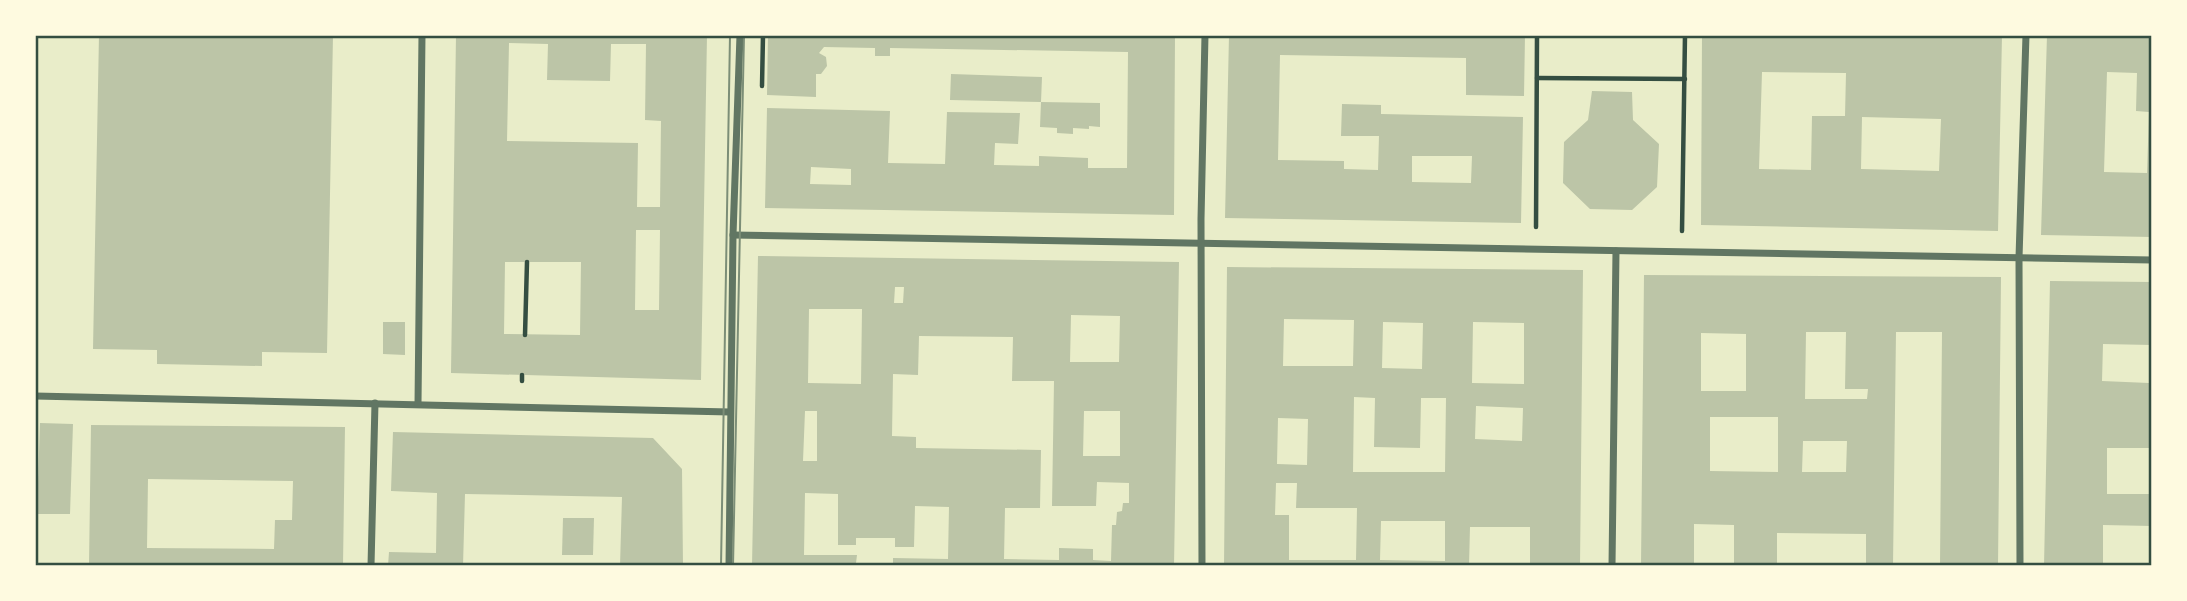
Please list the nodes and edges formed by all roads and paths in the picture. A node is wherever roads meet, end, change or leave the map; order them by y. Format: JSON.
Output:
{"nodes":[{"id":1,"x":422,"y":35,"type":"edge"},
{"id":2,"x":740,"y":35,"type":"edge"},
{"id":3,"x":763,"y":35,"type":"edge"},
{"id":4,"x":1205,"y":35,"type":"edge"},
{"id":5,"x":1537,"y":35,"type":"edge"},
{"id":6,"x":1685,"y":35,"type":"edge"},
{"id":7,"x":2026,"y":35,"type":"edge"},
{"id":8,"x":1537,"y":78,"type":"junction"},
{"id":9,"x":1685,"y":79,"type":"junction"},
{"id":10,"x":762,"y":86,"type":"dead end"},
{"id":11,"x":1536,"y":228,"type":"dead end"},
{"id":12,"x":1682,"y":230,"type":"dead end"},
{"id":13,"x":733,"y":235,"type":"junction"},
{"id":14,"x":1203,"y":243,"type":"junction"},
{"id":15,"x":1616,"y":251,"type":"junction"},
{"id":16,"x":2019,"y":258,"type":"junction"},
{"id":17,"x":2152,"y":260,"type":"edge"},
{"id":18,"x":527,"y":262,"type":"dead end"},
{"id":19,"x":525,"y":335,"type":"dead end"},
{"id":20,"x":35,"y":396,"type":"edge"},
{"id":21,"x":375,"y":403,"type":"junction"},
{"id":22,"x":418,"y":404,"type":"junction"},
{"id":23,"x":730,"y":412,"type":"junction"},
{"id":24,"x":371,"y":566,"type":"edge"},
{"id":25,"x":729,"y":566,"type":"edge"},
{"id":26,"x":1202,"y":566,"type":"edge"},
{"id":27,"x":1612,"y":566,"type":"edge"},
{"id":28,"x":2020,"y":566,"type":"edge"}],
"edges":[{"from":1,"to":22,"type":"street"},
{"from":2,"to":13,"type":"street"},
{"from":3,"to":10,"type":"path"},
{"from":4,"to":14,"type":"street"},
{"from":5,"to":8,"type":"path"},
{"from":6,"to":9,"type":"path"},
{"from":7,"to":16,"type":"street"},
{"from":8,"to":9,"type":"path"},
{"from":8,"to":11,"type":"path"},
{"from":9,"to":12,"type":"path"},
{"from":13,"to":14,"type":"street"},
{"from":13,"to":23,"type":"street"},
{"from":14,"to":15,"type":"street"},
{"from":14,"to":26,"type":"street"},
{"from":15,"to":16,"type":"street"},
{"from":15,"to":27,"type":"street"},
{"from":16,"to":17,"type":"street"},
{"from":16,"to":28,"type":"street"},
{"from":18,"to":19,"type":"path"},
{"from":20,"to":21,"type":"street"},
{"from":21,"to":22,"type":"street"},
{"from":21,"to":24,"type":"street"},
{"from":22,"to":23,"type":"street"},
{"from":23,"to":25,"type":"street"}]}
